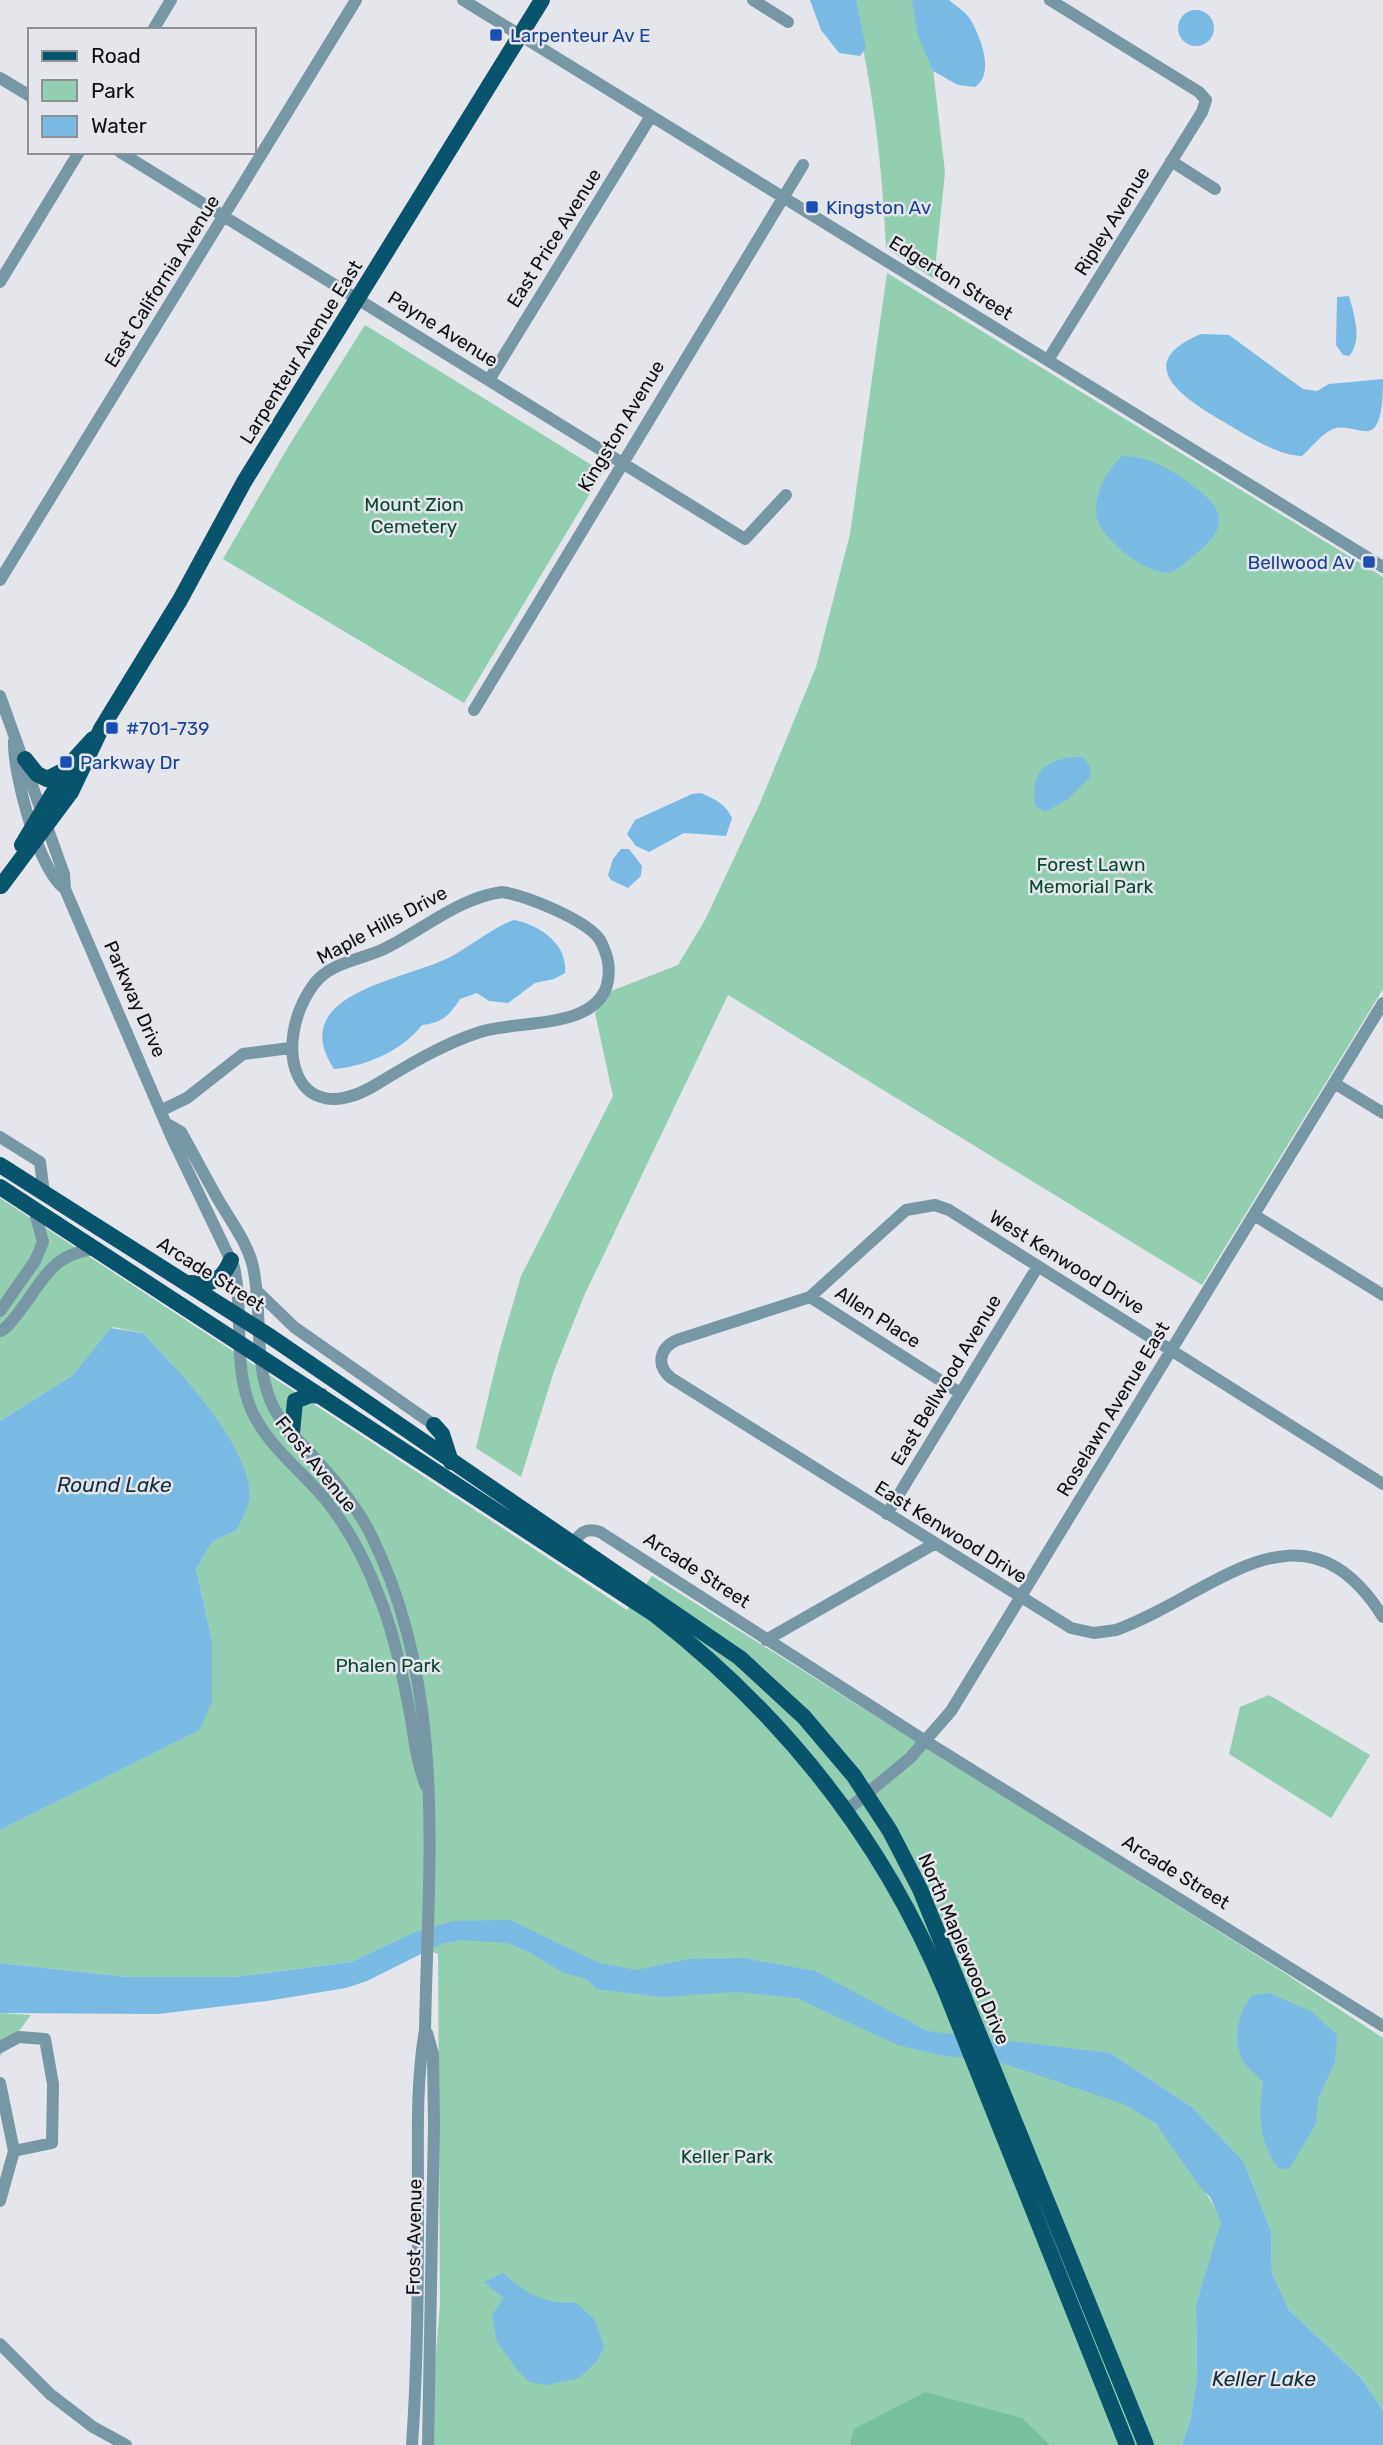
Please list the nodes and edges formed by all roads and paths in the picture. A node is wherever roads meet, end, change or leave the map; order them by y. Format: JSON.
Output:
{"nodes":[{"id":1,"x":171,"y":0,"type":"edge"},
{"id":2,"x":356,"y":0,"type":"edge"},
{"id":3,"x":463,"y":0,"type":"edge"},
{"id":4,"x":542,"y":0,"type":"edge"},
{"id":5,"x":753,"y":0,"type":"edge"},
{"id":6,"x":1050,"y":0,"type":"edge"},
{"id":7,"x":788,"y":22,"type":"dead end"},
{"id":8,"x":154,"y":28,"type":"edge"},
{"id":9,"x":520,"y":35,"type":"junction"},
{"id":10,"x":0,"y":78,"type":"edge"},
{"id":11,"x":28,"y":95,"type":"edge"},
{"id":12,"x":651,"y":116,"type":"junction"},
{"id":13,"x":78,"y":154,"type":"edge"},
{"id":14,"x":123,"y":154,"type":"edge"},
{"id":15,"x":1171,"y":161,"type":"junction"},
{"id":16,"x":803,"y":165,"type":"dead end"},
{"id":17,"x":1215,"y":189,"type":"dead end"},
{"id":18,"x":783,"y":197,"type":"junction"},
{"id":19,"x":224,"y":217,"type":"junction"},
{"id":20,"x":0,"y":282,"type":"edge"},
{"id":21,"x":359,"y":298,"type":"junction"},
{"id":22,"x":1048,"y":360,"type":"junction"},
{"id":23,"x":489,"y":380,"type":"junction"},
{"id":24,"x":621,"y":462,"type":"junction"},
{"id":25,"x":786,"y":495,"type":"dead end"},
{"id":26,"x":1381,"y":561,"type":"edge"},
{"id":27,"x":0,"y":580,"type":"edge"},
{"id":28,"x":0,"y":696,"type":"edge"},
{"id":29,"x":474,"y":710,"type":"dead end"},
{"id":30,"x":101,"y":729,"type":"junction"},
{"id":31,"x":14,"y":741,"type":"junction"},
{"id":32,"x":25,"y":759,"type":"junction"},
{"id":33,"x":71,"y":763,"type":"junction"},
{"id":34,"x":39,"y":826,"type":"junction"},
{"id":35,"x":1,"y":887,"type":"edge"},
{"id":36,"x":1383,"y":1003,"type":"edge"},
{"id":37,"x":290,"y":1048,"type":"junction"},
{"id":38,"x":1334,"y":1083,"type":"junction"},
{"id":39,"x":162,"y":1110,"type":"junction"},
{"id":40,"x":1383,"y":1113,"type":"edge"},
{"id":41,"x":169,"y":1125,"type":"junction"},
{"id":42,"x":0,"y":1137,"type":"edge"},
{"id":43,"x":0,"y":1165,"type":"edge"},
{"id":44,"x":0,"y":1187,"type":"edge"},
{"id":45,"x":44,"y":1193,"type":"junction"},
{"id":46,"x":34,"y":1209,"type":"junction"},
{"id":47,"x":1254,"y":1215,"type":"junction"},
{"id":48,"x":97,"y":1249,"type":"junction"},
{"id":49,"x":231,"y":1260,"type":"junction"},
{"id":50,"x":1038,"y":1266,"type":"junction"},
{"id":51,"x":31,"y":1267,"type":"junction"},
{"id":52,"x":45,"y":1276,"type":"junction"},
{"id":53,"x":185,"y":1282,"type":"junction"},
{"id":54,"x":19,"y":1285,"type":"junction"},
{"id":55,"x":258,"y":1292,"type":"junction"},
{"id":56,"x":33,"y":1293,"type":"junction"},
{"id":57,"x":1383,"y":1295,"type":"edge"},
{"id":58,"x":810,"y":1297,"type":"junction"},
{"id":59,"x":0,"y":1311,"type":"edge"},
{"id":60,"x":240,"y":1318,"type":"junction"},
{"id":61,"x":259,"y":1329,"type":"junction"},
{"id":62,"x":0,"y":1331,"type":"edge"},
{"id":63,"x":240,"y":1342,"type":"junction"},
{"id":64,"x":1172,"y":1350,"type":"junction"},
{"id":65,"x":259,"y":1354,"type":"junction"},
{"id":66,"x":960,"y":1393,"type":"junction"},
{"id":67,"x":325,"y":1397,"type":"junction"},
{"id":68,"x":434,"y":1425,"type":"joint"},
{"id":69,"x":292,"y":1433,"type":"junction"},
{"id":70,"x":455,"y":1470,"type":"junction"},
{"id":71,"x":1383,"y":1484,"type":"edge"},
{"id":72,"x":887,"y":1514,"type":"junction"},
{"id":73,"x":934,"y":1544,"type":"junction"},
{"id":74,"x":569,"y":1550,"type":"junction"},
{"id":75,"x":1021,"y":1598,"type":"junction"},
{"id":76,"x":1383,"y":1617,"type":"edge"},
{"id":77,"x":766,"y":1640,"type":"junction"},
{"id":78,"x":927,"y":1742,"type":"junction"},
{"id":79,"x":428,"y":1789,"type":"junction"},
{"id":80,"x":867,"y":1795,"type":"junction"},
{"id":81,"x":847,"y":1810,"type":"junction"},
{"id":82,"x":959,"y":2005,"type":"junction"},
{"id":83,"x":1383,"y":2026,"type":"edge"},
{"id":84,"x":425,"y":2030,"type":"junction"},
{"id":85,"x":0,"y":2047,"type":"edge"},
{"id":86,"x":0,"y":2083,"type":"edge"},
{"id":87,"x":13,"y":2151,"type":"junction"},
{"id":88,"x":0,"y":2201,"type":"edge"},
{"id":89,"x":0,"y":2344,"type":"edge"},
{"id":90,"x":126,"y":2445,"type":"edge"},
{"id":91,"x":412,"y":2445,"type":"edge"},
{"id":92,"x":428,"y":2445,"type":"edge"},
{"id":93,"x":1128,"y":2445,"type":"edge"},
{"id":94,"x":1146,"y":2445,"type":"edge"}],
"edges":[{"from":1,"to":8,"type":"street"},
{"from":2,"to":19,"type":"street","name":"East California Avenue"},
{"from":3,"to":9,"type":"street","name":"Edgerton Street"},
{"from":4,"to":9,"type":"main road","name":"Larpenteur Avenue East"},
{"from":5,"to":7,"type":"street"},
{"from":6,"to":15,"type":"street","name":"Ripley Avenue"},
{"from":9,"to":12,"type":"street","name":"Edgerton Street"},
{"from":9,"to":21,"type":"main road","name":"Larpenteur Avenue East"},
{"from":10,"to":11,"type":"street"},
{"from":12,"to":18,"type":"street","name":"Edgerton Street"},
{"from":12,"to":23,"type":"street","name":"East Price Avenue"},
{"from":13,"to":20,"type":"street"},
{"from":14,"to":19,"type":"street","name":"Payne Avenue"},
{"from":15,"to":17,"type":"street"},
{"from":15,"to":22,"type":"street","name":"Ripley Avenue"},
{"from":16,"to":18,"type":"street","name":"Kingston Avenue"},
{"from":18,"to":22,"type":"street","name":"Edgerton Street"},
{"from":18,"to":24,"type":"street","name":"Kingston Avenue"},
{"from":19,"to":21,"type":"street","name":"Payne Avenue"},
{"from":19,"to":27,"type":"street","name":"East California Avenue"},
{"from":21,"to":23,"type":"street","name":"Payne Avenue"},
{"from":21,"to":30,"type":"main road","name":"Larpenteur Avenue East"},
{"from":22,"to":26,"type":"street","name":"Edgerton Street"},
{"from":23,"to":24,"type":"street","name":"Payne Avenue"},
{"from":24,"to":25,"type":"street","name":"Payne Avenue"},
{"from":24,"to":29,"type":"street","name":"Kingston Avenue"},
{"from":28,"to":31,"type":"street","name":"Parkway Drive"},
{"from":30,"to":33,"type":"main road","name":"Larpenteur Avenue East"},
{"from":30,"to":34,"type":"main road","name":"Larpenteur Avenue East"},
{"from":31,"to":32,"type":"street","name":"Parkway Drive"},
{"from":31,"to":34,"type":"street","name":"Parkway Drive"},
{"from":32,"to":33,"type":"main road"},
{"from":32,"to":34,"type":"street","name":"Parkway Drive"},
{"from":33,"to":34,"type":"main road","name":"Larpenteur Avenue East"},
{"from":34,"to":35,"type":"main road","name":"Larpenteur Avenue East"},
{"from":34,"to":39,"type":"street","name":"Parkway Drive"},
{"from":36,"to":38,"type":"street","name":"Roselawn Avenue East"},
{"from":37,"to":37,"type":"street","name":"Maple Hills Drive"},
{"from":37,"to":39,"type":"street"},
{"from":38,"to":40,"type":"street"},
{"from":38,"to":47,"type":"street","name":"Roselawn Avenue East"},
{"from":39,"to":41,"type":"street","name":"Parkway Drive"},
{"from":41,"to":49,"type":"street","name":"Parkway Drive"},
{"from":41,"to":55,"type":"street","name":"Parkway Drive"},
{"from":42,"to":45,"type":"street"},
{"from":43,"to":45,"type":"main road","name":"Arcade Street"},
{"from":44,"to":46,"type":"main road","name":"Arcade Street"},
{"from":45,"to":53,"type":"main road","name":"Arcade Street"},
{"from":46,"to":48,"type":"main road","name":"Arcade Street"},
{"from":46,"to":51,"type":"street"},
{"from":47,"to":57,"type":"street"},
{"from":47,"to":64,"type":"street","name":"Roselawn Avenue East"},
{"from":48,"to":52,"type":"street"},
{"from":48,"to":63,"type":"main road","name":"Arcade Street"},
{"from":49,"to":53,"type":"main road"},
{"from":49,"to":60,"type":"street","name":"Parkway Drive"},
{"from":50,"to":58,"type":"street","name":"West Kenwood Drive"},
{"from":50,"to":64,"type":"street","name":"West Kenwood Drive"},
{"from":50,"to":66,"type":"street","name":"East Bellwood Avenue"},
{"from":51,"to":52,"type":"street"},
{"from":51,"to":54,"type":"street"},
{"from":52,"to":56,"type":"street"},
{"from":53,"to":60,"type":"main road","name":"Arcade Street"},
{"from":54,"to":56,"type":"street"},
{"from":54,"to":59,"type":"street"},
{"from":55,"to":61,"type":"street","name":"Parkway Drive"},
{"from":55,"to":68,"type":"street"},
{"from":56,"to":62,"type":"street"},
{"from":58,"to":66,"type":"street","name":"Allen Place"},
{"from":58,"to":72,"type":"street","name":"East Kenwood Drive"},
{"from":60,"to":61,"type":"main road","name":"Arcade Street"},
{"from":60,"to":63,"type":"street","name":"Frost Avenue"},
{"from":61,"to":65,"type":"street","name":"Frost Avenue"},
{"from":61,"to":70,"type":"main road","name":"Arcade Street"},
{"from":63,"to":65,"type":"main road","name":"Arcade Street"},
{"from":63,"to":79,"type":"street","name":"Frost Avenue"},
{"from":64,"to":71,"type":"street","name":"West Kenwood Drive"},
{"from":64,"to":75,"type":"street","name":"Roselawn Avenue East"},
{"from":65,"to":67,"type":"main road","name":"Arcade Street"},
{"from":65,"to":69,"type":"street","name":"Frost Avenue"},
{"from":66,"to":72,"type":"street","name":"East Bellwood Avenue"},
{"from":67,"to":69,"type":"main road"},
{"from":67,"to":70,"type":"main road","name":"Arcade Street"},
{"from":68,"to":70,"type":"main road"},
{"from":69,"to":79,"type":"street","name":"Frost Avenue"},
{"from":70,"to":74,"type":"main road","name":"Arcade Street"},
{"from":72,"to":73,"type":"street","name":"East Kenwood Drive"},
{"from":73,"to":75,"type":"street","name":"East Kenwood Drive"},
{"from":73,"to":77,"type":"street"},
{"from":74,"to":77,"type":"street","name":"Arcade Street"},
{"from":74,"to":80,"type":"main road","name":"North Maplewood Drive"},
{"from":74,"to":81,"type":"main road","name":"North Maplewood Drive"},
{"from":75,"to":76,"type":"street","name":"East Kenwood Drive"},
{"from":75,"to":78,"type":"street","name":"Roselawn Avenue East"},
{"from":77,"to":78,"type":"street","name":"Arcade Street"},
{"from":78,"to":80,"type":"street","name":"Roselawn Avenue East"},
{"from":78,"to":83,"type":"street","name":"Arcade Street"},
{"from":79,"to":84,"type":"street","name":"Frost Avenue"},
{"from":80,"to":81,"type":"street","name":"Roselawn Avenue East"},
{"from":80,"to":82,"type":"main road","name":"North Maplewood Drive"},
{"from":81,"to":82,"type":"main road","name":"North Maplewood Drive"},
{"from":82,"to":93,"type":"main road","name":"North Maplewood Drive"},
{"from":82,"to":94,"type":"main road","name":"North Maplewood Drive"},
{"from":84,"to":91,"type":"street","name":"Frost Avenue"},
{"from":84,"to":92,"type":"street","name":"Frost Avenue"},
{"from":85,"to":87,"type":"street"},
{"from":86,"to":87,"type":"street"},
{"from":87,"to":88,"type":"street"},
{"from":89,"to":90,"type":"street"}]}
